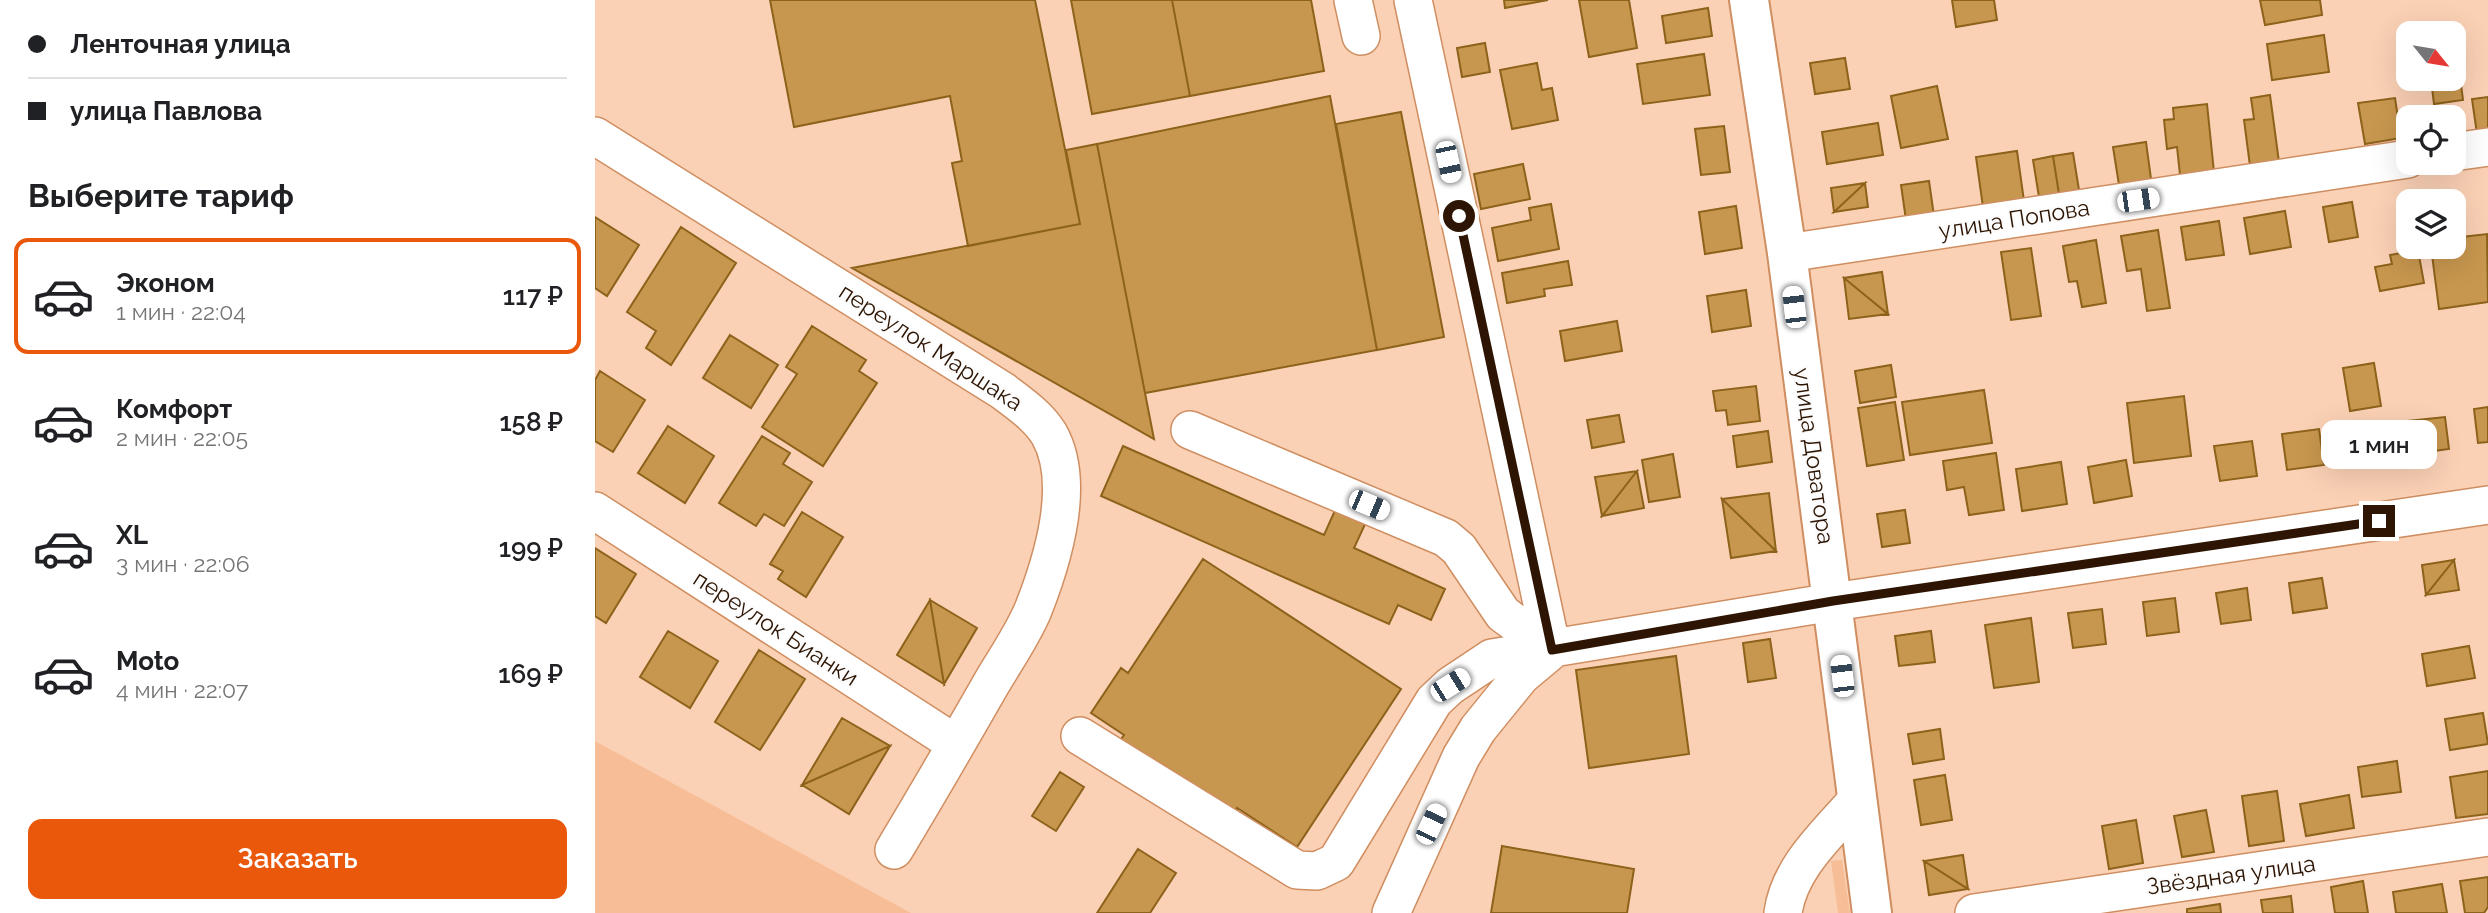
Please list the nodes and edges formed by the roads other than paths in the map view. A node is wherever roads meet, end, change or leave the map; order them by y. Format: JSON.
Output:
{"nodes":[{"id":1,"x":1353,"y":0,"type":"edge"},
{"id":2,"x":1413,"y":0,"type":"edge"},
{"id":3,"x":1749,"y":0,"type":"edge"},
{"id":4,"x":1361,"y":36,"type":"dead end"},
{"id":5,"x":595,"y":136,"type":"edge"},
{"id":6,"x":2488,"y":147,"type":"edge"},
{"id":7,"x":2466,"y":150,"type":"edge"},
{"id":8,"x":2396,"y":161,"type":"edge"},
{"id":9,"x":1787,"y":253,"type":"junction"},
{"id":10,"x":1190,"y":430,"type":"dead end"},
{"id":11,"x":2488,"y":505,"type":"edge"},
{"id":12,"x":595,"y":511,"type":"edge"},
{"id":13,"x":1833,"y":601,"type":"junction"},
{"id":14,"x":1552,"y":650,"type":"junction"},
{"id":15,"x":1080,"y":736,"type":"dead end"},
{"id":16,"x":956,"y":744,"type":"junction"},
{"id":17,"x":1857,"y":800,"type":"junction"},
{"id":18,"x":2488,"y":837,"type":"edge"},
{"id":19,"x":894,"y":850,"type":"dead end"},
{"id":20,"x":1391,"y":913,"type":"edge"},
{"id":21,"x":1783,"y":913,"type":"edge"},
{"id":22,"x":1872,"y":913,"type":"edge"},
{"id":23,"x":1974,"y":913,"type":"edge"}],
"edges":[{"from":1,"to":4,"type":"street"},
{"from":2,"to":14,"type":"street"},
{"from":3,"to":9,"type":"main road","name":"улица Доватора"},
{"from":5,"to":16,"type":"street","name":"переулок Маршака"},
{"from":6,"to":7,"type":"street"},
{"from":8,"to":9,"type":"street","name":"улица Попова"},
{"from":9,"to":13,"type":"main road","name":"улица Доватора"},
{"from":10,"to":14,"type":"street"},
{"from":11,"to":13,"type":"street"},
{"from":12,"to":16,"type":"street","name":"переулок Бианки"},
{"from":13,"to":14,"type":"street"},
{"from":13,"to":17,"type":"main road","name":"улица Доватора"},
{"from":14,"to":15,"type":"street"},
{"from":14,"to":20,"type":"street"},
{"from":16,"to":19,"type":"street","name":"переулок Маршака"},
{"from":17,"to":21,"type":"street"},
{"from":17,"to":22,"type":"main road","name":"улица Доватора"},
{"from":18,"to":23,"type":"street","name":"Звёздная улица"}]}
